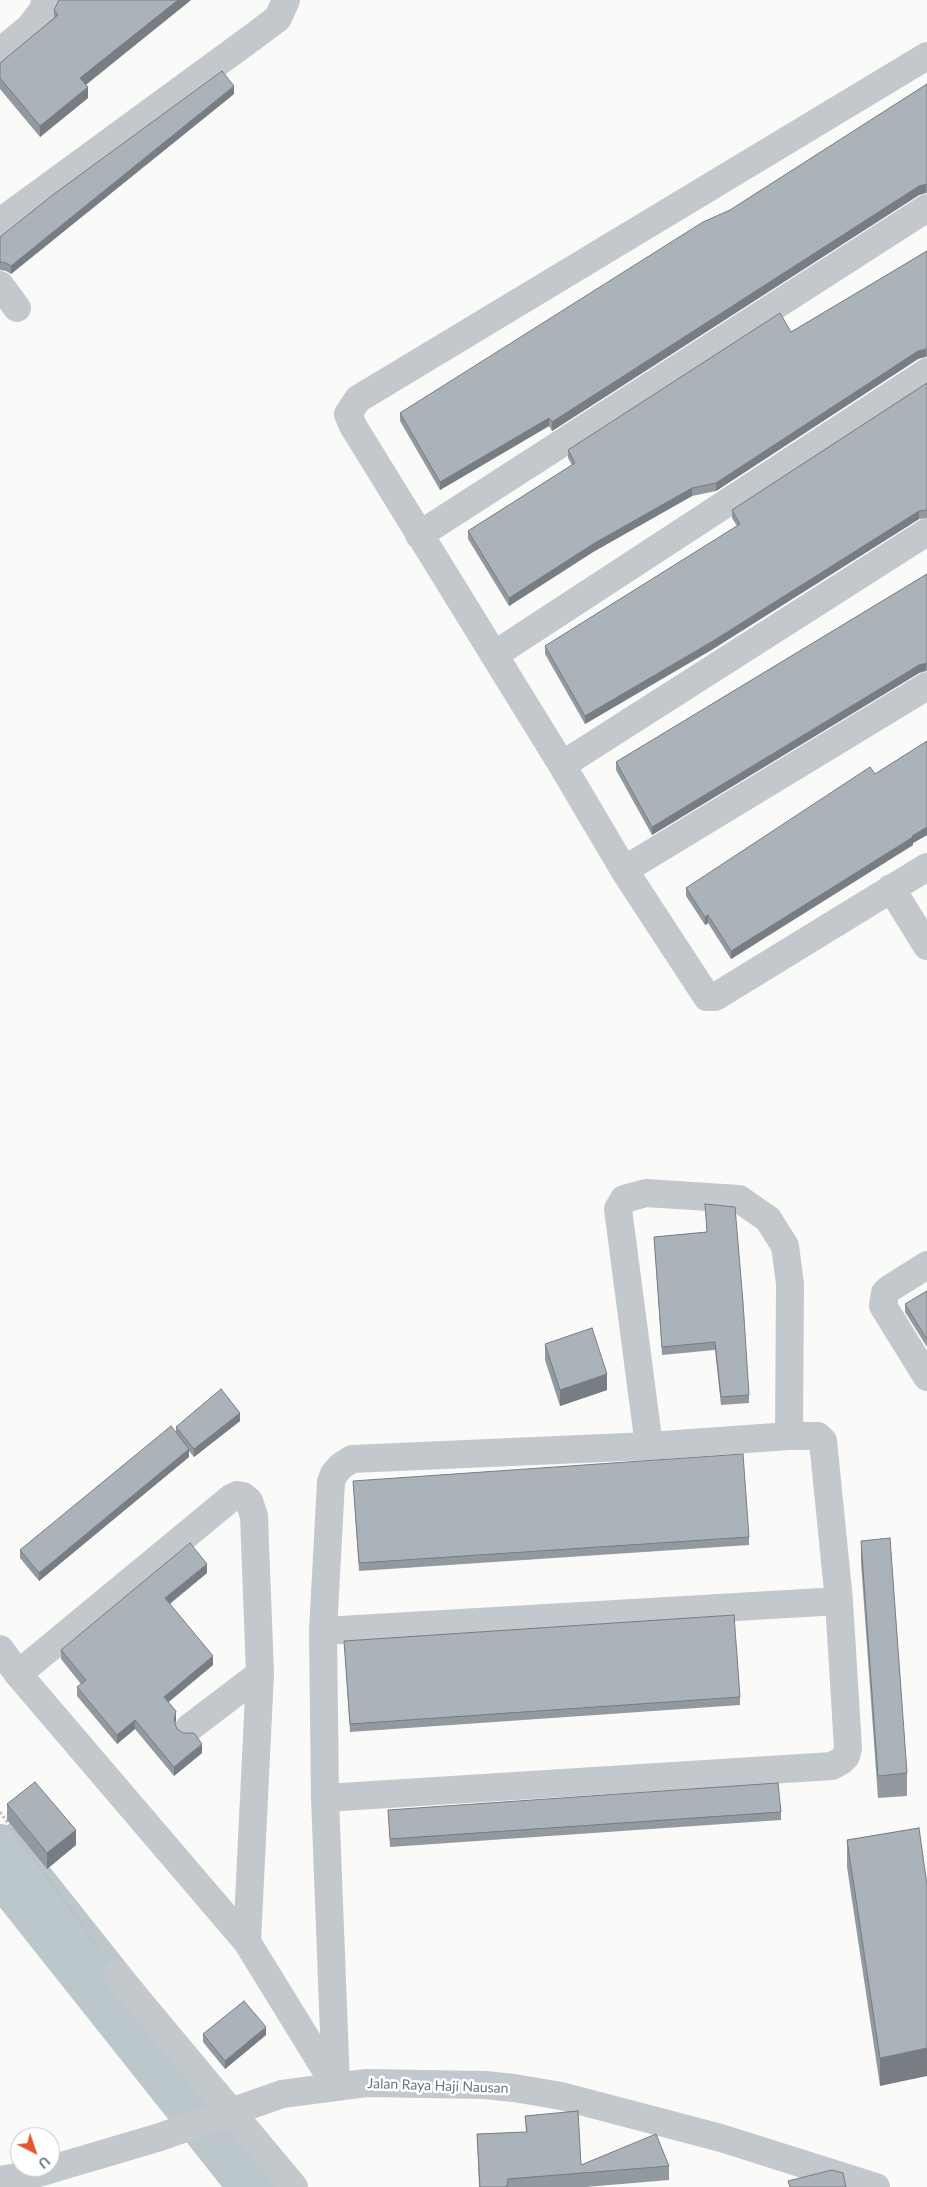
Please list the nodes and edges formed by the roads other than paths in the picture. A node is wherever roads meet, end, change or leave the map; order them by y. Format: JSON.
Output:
{"nodes":[{"id":1,"x":45,"y":0,"type":"edge"},
{"id":2,"x":286,"y":0,"type":"edge"},
{"id":3,"x":0,"y":52,"type":"edge"},
{"id":4,"x":927,"y":56,"type":"edge"},
{"id":5,"x":927,"y":208,"type":"edge"},
{"id":6,"x":0,"y":222,"type":"edge"},
{"id":7,"x":0,"y":285,"type":"edge"},
{"id":8,"x":18,"y":308,"type":"dead end"},
{"id":9,"x":927,"y":372,"type":"edge"},
{"id":10,"x":927,"y":532,"type":"edge"},
{"id":11,"x":419,"y":535,"type":"junction"},
{"id":12,"x":494,"y":655,"type":"junction"},
{"id":13,"x":927,"y":686,"type":"edge"},
{"id":14,"x":562,"y":764,"type":"junction"},
{"id":15,"x":927,"y":867,"type":"edge"},
{"id":16,"x":624,"y":870,"type":"junction"},
{"id":17,"x":891,"y":888,"type":"junction"},
{"id":18,"x":927,"y":946,"type":"edge"},
{"id":19,"x":927,"y":1265,"type":"edge"},
{"id":20,"x":927,"y":1377,"type":"edge"},
{"id":21,"x":788,"y":1436,"type":"junction"},
{"id":22,"x":649,"y":1446,"type":"junction"},
{"id":23,"x":839,"y":1601,"type":"junction"},
{"id":24,"x":323,"y":1631,"type":"junction"},
{"id":25,"x":0,"y":1650,"type":"edge"},
{"id":26,"x":18,"y":1674,"type":"junction"},
{"id":27,"x":260,"y":1674,"type":"junction"},
{"id":28,"x":190,"y":1728,"type":"dead end"},
{"id":29,"x":325,"y":1798,"type":"junction"},
{"id":30,"x":246,"y":1942,"type":"junction"},
{"id":31,"x":117,"y":1975,"type":"road end"},
{"id":32,"x":336,"y":2086,"type":"junction"},
{"id":33,"x":231,"y":2110,"type":"junction"},
{"id":34,"x":0,"y":2180,"type":"edge"},
{"id":35,"x":294,"y":2187,"type":"edge"},
{"id":36,"x":876,"y":2187,"type":"edge"}],
"edges":[{"from":1,"to":3,"type":"street"},
{"from":2,"to":6,"type":"street"},
{"from":4,"to":11,"type":"street"},
{"from":5,"to":11,"type":"street"},
{"from":7,"to":8,"type":"street"},
{"from":9,"to":12,"type":"street"},
{"from":10,"to":14,"type":"street"},
{"from":11,"to":12,"type":"street"},
{"from":12,"to":14,"type":"street"},
{"from":13,"to":16,"type":"street"},
{"from":14,"to":16,"type":"street"},
{"from":15,"to":17,"type":"street"},
{"from":16,"to":17,"type":"street"},
{"from":17,"to":18,"type":"street"},
{"from":19,"to":20,"type":"street"},
{"from":21,"to":22,"type":"street"},
{"from":21,"to":22,"type":"street"},
{"from":21,"to":23,"type":"street"},
{"from":22,"to":24,"type":"street"},
{"from":23,"to":24,"type":"street"},
{"from":23,"to":29,"type":"street"},
{"from":24,"to":29,"type":"street"},
{"from":25,"to":26,"type":"street"},
{"from":26,"to":27,"type":"street"},
{"from":26,"to":30,"type":"street"},
{"from":27,"to":28,"type":"street"},
{"from":27,"to":30,"type":"street"},
{"from":29,"to":32,"type":"street"},
{"from":30,"to":32,"type":"street"},
{"from":31,"to":33,"type":"street"},
{"from":32,"to":33,"type":"street","name":"Jalan Raya Haji Nausan"},
{"from":32,"to":36,"type":"street","name":"Jalan Raya Haji Nausan"},
{"from":33,"to":34,"type":"street","name":"Jalan Raya Haji Nausan"},
{"from":33,"to":35,"type":"street"}]}
